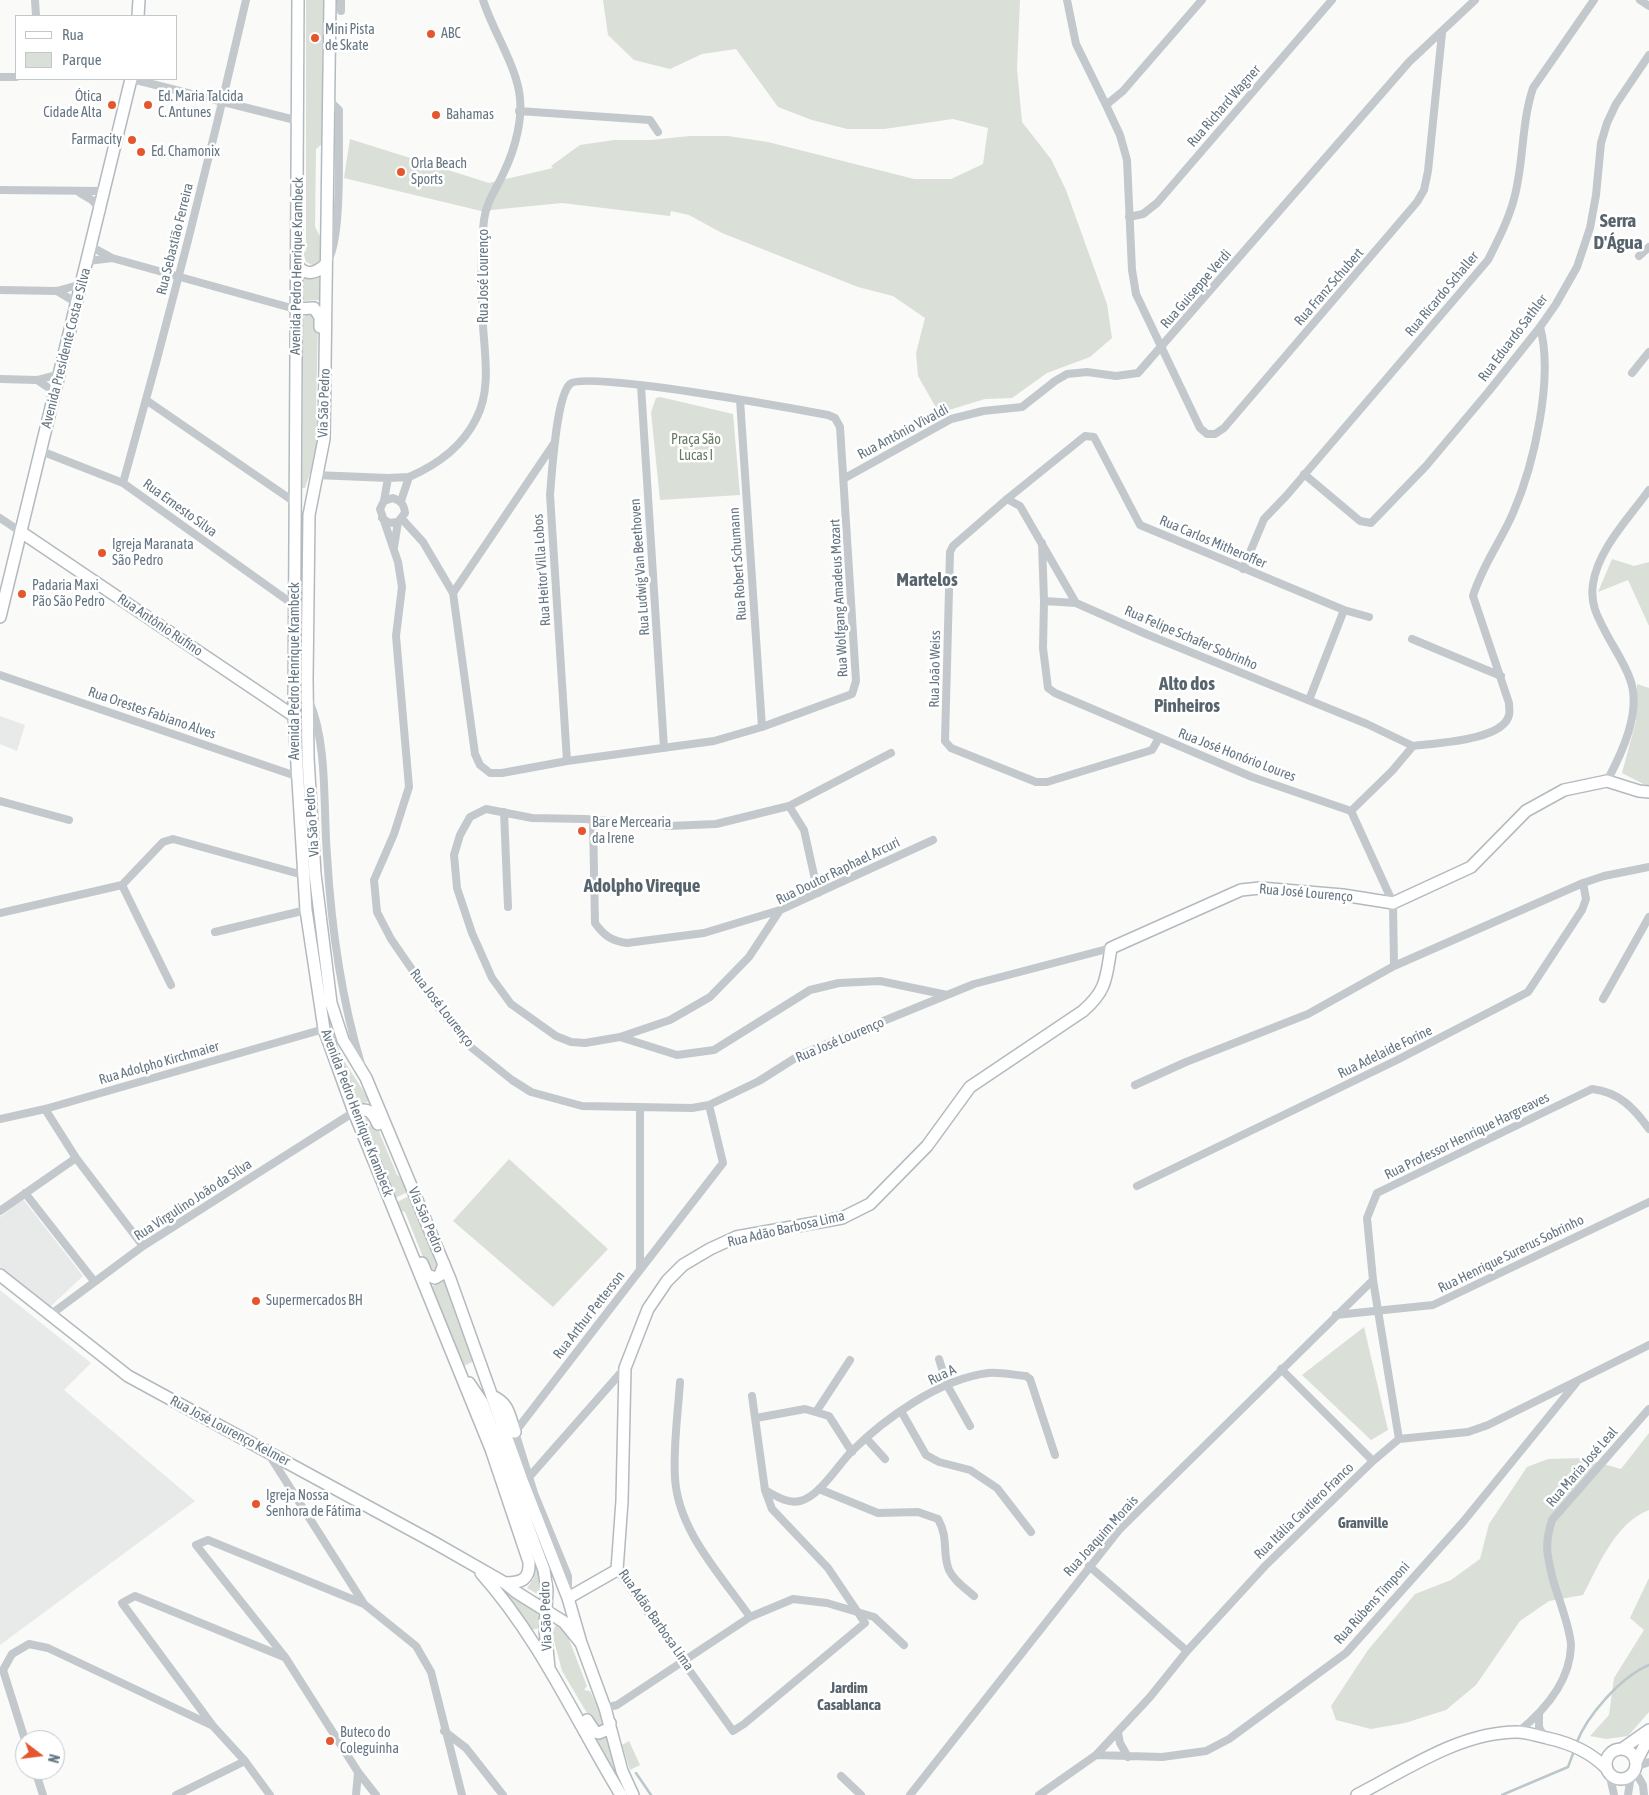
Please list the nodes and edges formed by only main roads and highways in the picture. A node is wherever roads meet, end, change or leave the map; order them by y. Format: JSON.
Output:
{"nodes":[{"id":1,"x":139,"y":0,"type":"edge"},
{"id":2,"x":298,"y":0,"type":"edge"},
{"id":3,"x":330,"y":0,"type":"edge"},
{"id":4,"x":138,"y":15,"type":"edge"},
{"id":5,"x":132,"y":80,"type":"edge"},
{"id":6,"x":326,"y":264,"type":"junction"},
{"id":7,"x":297,"y":265,"type":"junction"},
{"id":8,"x":295,"y":309,"type":"junction"},
{"id":9,"x":324,"y":420,"type":"junction"},
{"id":10,"x":21,"y":532,"type":"junction"},
{"id":11,"x":0,"y":617,"type":"edge"},
{"id":12,"x":294,"y":716,"type":"junction"},
{"id":13,"x":1649,"y":792,"type":"edge"},
{"id":14,"x":1111,"y":948,"type":"joint"},
{"id":15,"x":354,"y":1112,"type":"junction"},
{"id":16,"x":406,"y":1174,"type":"junction"},
{"id":17,"x":396,"y":1214,"type":"junction"},
{"id":18,"x":444,"y":1264,"type":"junction"},
{"id":19,"x":0,"y":1275,"type":"edge"},
{"id":20,"x":460,"y":1373,"type":"junction"},
{"id":21,"x":492,"y":1396,"type":"junction"},
{"id":22,"x":515,"y":1432,"type":"road end"},
{"id":23,"x":475,"y":1566,"type":"junction"},
{"id":24,"x":505,"y":1583,"type":"junction"},
{"id":25,"x":568,"y":1598,"type":"junction"},
{"id":26,"x":547,"y":1611,"type":"junction"},
{"id":27,"x":581,"y":1643,"type":"junction"},
{"id":28,"x":549,"y":1668,"type":"junction"},
{"id":29,"x":560,"y":1688,"type":"junction"},
{"id":30,"x":610,"y":1723,"type":"junction"},
{"id":31,"x":1649,"y":1730,"type":"edge"},
{"id":32,"x":1649,"y":1737,"type":"edge"},
{"id":33,"x":1580,"y":1749,"type":"junction"},
{"id":34,"x":1617,"y":1751,"type":"junction"},
{"id":35,"x":1635,"y":1769,"type":"junction"},
{"id":36,"x":1608,"y":1771,"type":"junction"},
{"id":37,"x":621,"y":1795,"type":"edge"},
{"id":38,"x":633,"y":1795,"type":"edge"},
{"id":39,"x":1357,"y":1795,"type":"edge"}],
"edges":[{"from":1,"to":4,"type":"main road"},
{"from":2,"to":7,"type":"main road","name":"Avenida Pedro Henrique Krambeck"},
{"from":3,"to":6,"type":"main road","name":"Via São Pedro"},
{"from":5,"to":10,"type":"main road","name":"Avenida Presidente Costa e Silva"},
{"from":6,"to":7,"type":"main road"},
{"from":6,"to":9,"type":"main road","name":"Via São Pedro"},
{"from":7,"to":8,"type":"main road","name":"Avenida Pedro Henrique Krambeck"},
{"from":8,"to":9,"type":"main road"},
{"from":8,"to":12,"type":"main road","name":"Avenida Pedro Henrique Krambeck"},
{"from":9,"to":16,"type":"main road","name":"Via São Pedro"},
{"from":10,"to":11,"type":"main road","name":"Avenida Presidente Costa e Silva"},
{"from":10,"to":12,"type":"main road","name":"Rua Antônio Rufino"},
{"from":12,"to":15,"type":"main road","name":"Avenida Pedro Henrique Krambeck"},
{"from":13,"to":14,"type":"main road","name":"Rua José Lourenço"},
{"from":14,"to":25,"type":"main road","name":"Rua Adão Barbosa Lima"},
{"from":15,"to":16,"type":"main road"},
{"from":15,"to":17,"type":"main road","name":"Avenida Pedro Henrique Krambeck"},
{"from":16,"to":18,"type":"main road","name":"Via São Pedro"},
{"from":17,"to":18,"type":"main road"},
{"from":17,"to":20,"type":"main road","name":"Avenida Pedro Henrique Krambeck"},
{"from":18,"to":21,"type":"main road","name":"Via São Pedro"},
{"from":19,"to":23,"type":"main road","name":"Rua José Lourenço Kelmer"},
{"from":20,"to":24,"type":"main road","name":"Avenida Pedro Henrique Krambeck"},
{"from":20,"to":26,"type":"main road","name":"Via São Pedro"},
{"from":21,"to":22,"type":"main road"},
{"from":21,"to":25,"type":"main road","name":"Via São Pedro"},
{"from":23,"to":24,"type":"main road","name":"Rua José Lourenço Kelmer"},
{"from":23,"to":28,"type":"main road","name":"Rua José Lourenço Kelmer"},
{"from":24,"to":26,"type":"main road","name":"Rua José Lourenço Kelmer"},
{"from":25,"to":27,"type":"main road"},
{"from":26,"to":27,"type":"main road","name":"Rua José Lourenço Kelmer"},
{"from":26,"to":28,"type":"main road","name":"Via São Pedro"},
{"from":27,"to":30,"type":"main road","name":"Rua José Lourenço Kelmer"},
{"from":28,"to":29,"type":"main road","name":"Rua José Lourenço Kelmer"},
{"from":29,"to":30,"type":"main road"},
{"from":29,"to":37,"type":"main road","name":"Rua José Lourenço Kelmer"},
{"from":30,"to":38,"type":"main road","name":"Rua José Lourenço Kelmer"},
{"from":31,"to":34,"type":"main road"},
{"from":32,"to":35,"type":"main road"},
{"from":33,"to":34,"type":"main road"},
{"from":33,"to":36,"type":"main road"},
{"from":33,"to":39,"type":"main road"},
{"from":34,"to":35,"type":"main road"},
{"from":34,"to":36,"type":"main road"},
{"from":35,"to":36,"type":"main road"}]}
